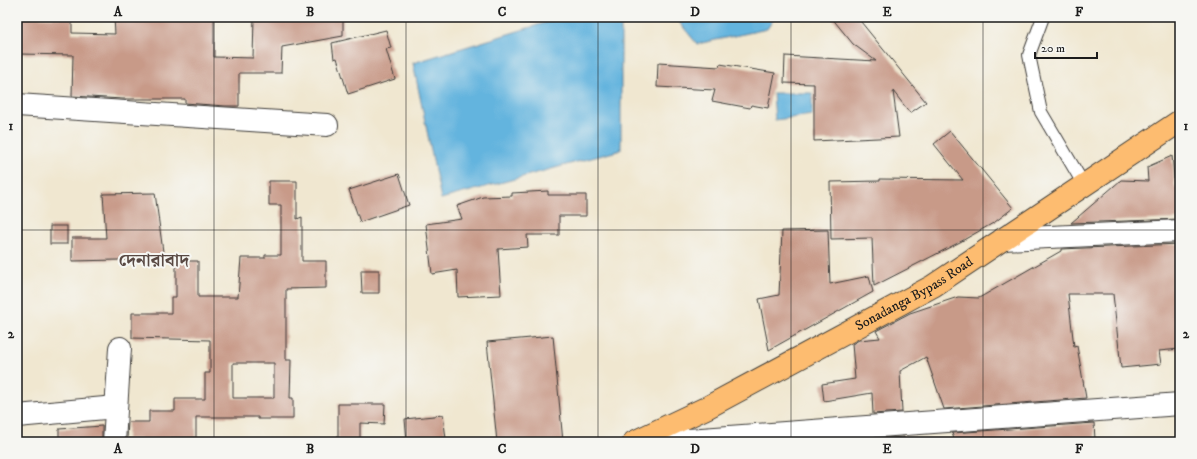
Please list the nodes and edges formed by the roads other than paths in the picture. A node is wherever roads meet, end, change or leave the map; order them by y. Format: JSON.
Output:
{"nodes":[{"id":1,"x":1043,"y":17,"type":"edge"},
{"id":2,"x":17,"y":105,"type":"edge"},
{"id":3,"x":1180,"y":121,"type":"edge"},
{"id":4,"x":327,"y":125,"type":"dead end"},
{"id":5,"x":1180,"y":135,"type":"edge"},
{"id":6,"x":1154,"y":138,"type":"junction"},
{"id":7,"x":1084,"y":185,"type":"junction"},
{"id":8,"x":1180,"y":231,"type":"edge"},
{"id":9,"x":1002,"y":239,"type":"junction"},
{"id":10,"x":120,"y":348,"type":"dead end"},
{"id":11,"x":1180,"y":404,"type":"edge"},
{"id":12,"x":116,"y":407,"type":"junction"},
{"id":13,"x":17,"y":416,"type":"edge"},
{"id":14,"x":702,"y":441,"type":"edge"},
{"id":15,"x":114,"y":442,"type":"edge"},
{"id":16,"x":634,"y":442,"type":"edge"},
{"id":17,"x":660,"y":442,"type":"edge"}],
"edges":[{"from":1,"to":7,"type":"lane"},
{"from":2,"to":4,"type":"street"},
{"from":3,"to":6,"type":"main road","name":"Sonadanga Bypass Road"},
{"from":5,"to":6,"type":"street"},
{"from":6,"to":7,"type":"main road","name":"Sonadanga Bypass Road"},
{"from":7,"to":9,"type":"main road","name":"Sonadanga Bypass Road"},
{"from":8,"to":9,"type":"street"},
{"from":9,"to":16,"type":"main road","name":"Sonadanga Bypass Road"},
{"from":10,"to":12,"type":"street"},
{"from":11,"to":14,"type":"street"},
{"from":12,"to":13,"type":"street"},
{"from":12,"to":15,"type":"street"},
{"from":14,"to":17,"type":"street"}]}
